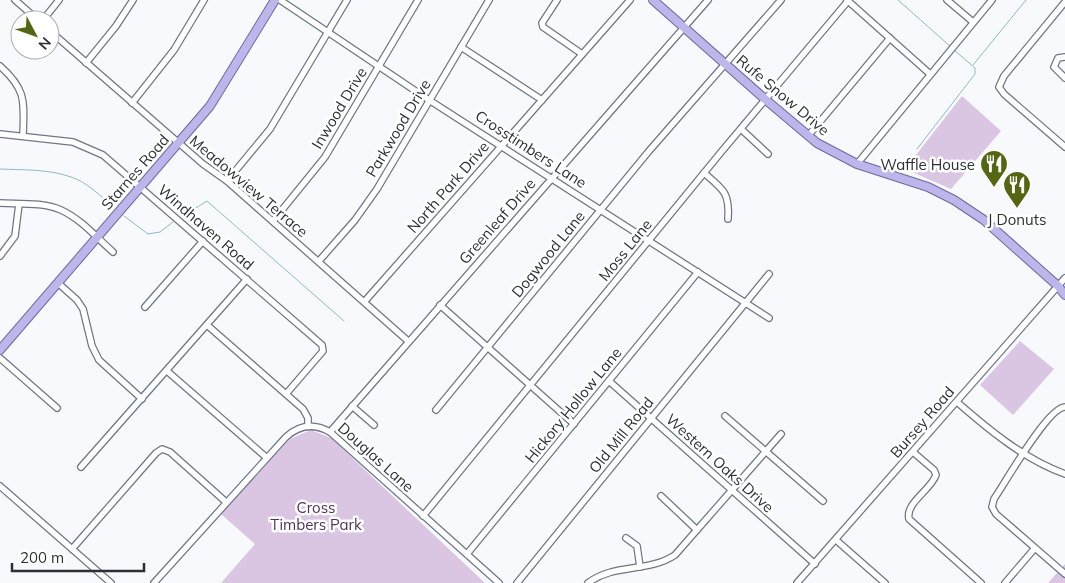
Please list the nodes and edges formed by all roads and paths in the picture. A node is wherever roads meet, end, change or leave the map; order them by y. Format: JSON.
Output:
{"nodes":[{"id":1,"x":14,"y":0,"type":"edge"},
{"id":2,"x":59,"y":0,"type":"edge"},
{"id":3,"x":132,"y":0,"type":"edge"},
{"id":4,"x":204,"y":0,"type":"edge"},
{"id":5,"x":275,"y":0,"type":"edge"},
{"id":6,"x":280,"y":0,"type":"edge"},
{"id":7,"x":347,"y":0,"type":"edge"},
{"id":8,"x":418,"y":0,"type":"edge"},
{"id":9,"x":489,"y":0,"type":"edge"},
{"id":10,"x":557,"y":0,"type":"edge"},
{"id":11,"x":630,"y":0,"type":"edge"},
{"id":12,"x":653,"y":0,"type":"edge"},
{"id":13,"x":708,"y":0,"type":"edge"},
{"id":14,"x":781,"y":0,"type":"edge"},
{"id":15,"x":947,"y":0,"type":"edge"},
{"id":16,"x":992,"y":0,"type":"edge"},
{"id":17,"x":848,"y":1,"type":"edge"},
{"id":18,"x":1065,"y":2,"type":"edge"},
{"id":19,"x":26,"y":10,"type":"edge"},
{"id":20,"x":51,"y":10,"type":"edge"},
{"id":21,"x":973,"y":22,"type":"junction"},
{"id":22,"x":684,"y":28,"type":"junction"},
{"id":23,"x":328,"y":32,"type":"junction"},
{"id":24,"x":890,"y":38,"type":"junction"},
{"id":25,"x":60,"y":40,"type":"edge"},
{"id":26,"x":461,"y":47,"type":"junction"},
{"id":27,"x":582,"y":54,"type":"junction"},
{"id":28,"x":1065,"y":58,"type":"edge"},
{"id":29,"x":86,"y":63,"type":"junction"},
{"id":30,"x":725,"y":64,"type":"junction"},
{"id":31,"x":0,"y":66,"type":"edge"},
{"id":32,"x":379,"y":66,"type":"junction"},
{"id":33,"x":930,"y":74,"type":"junction"},
{"id":34,"x":1065,"y":78,"type":"edge"},
{"id":35,"x":429,"y":100,"type":"junction"},
{"id":36,"x":542,"y":100,"type":"junction"},
{"id":37,"x":766,"y":100,"type":"junction"},
{"id":38,"x":132,"y":103,"type":"junction"},
{"id":39,"x":740,"y":129,"type":"junction"},
{"id":40,"x":0,"y":134,"type":"edge"},
{"id":41,"x":23,"y":136,"type":"junction"},
{"id":42,"x":808,"y":136,"type":"junction"},
{"id":43,"x":178,"y":143,"type":"junction"},
{"id":44,"x":502,"y":145,"type":"junction"},
{"id":45,"x":1065,"y":147,"type":"edge"},
{"id":46,"x":768,"y":154,"type":"dead end"},
{"id":47,"x":857,"y":164,"type":"junction"},
{"id":48,"x":704,"y":173,"type":"junction"},
{"id":49,"x":552,"y":177,"type":"junction"},
{"id":50,"x":227,"y":181,"type":"junction"},
{"id":51,"x":140,"y":186,"type":"junction"},
{"id":52,"x":0,"y":203,"type":"edge"},
{"id":53,"x":19,"y":204,"type":"junction"},
{"id":54,"x":601,"y":209,"type":"junction"},
{"id":55,"x":728,"y":219,"type":"dead end"},
{"id":56,"x":273,"y":221,"type":"junction"},
{"id":57,"x":96,"y":238,"type":"junction"},
{"id":58,"x":649,"y":240,"type":"junction"},
{"id":59,"x":203,"y":241,"type":"junction"},
{"id":60,"x":113,"y":252,"type":"dead end"},
{"id":61,"x":0,"y":256,"type":"edge"},
{"id":62,"x":319,"y":261,"type":"junction"},
{"id":63,"x":698,"y":272,"type":"junction"},
{"id":64,"x":769,"y":274,"type":"dead end"},
{"id":65,"x":1065,"y":278,"type":"edge"},
{"id":66,"x":247,"y":279,"type":"junction"},
{"id":67,"x":58,"y":283,"type":"junction"},
{"id":68,"x":1062,"y":287,"type":"edge"},
{"id":69,"x":1065,"y":295,"type":"edge"},
{"id":70,"x":365,"y":301,"type":"junction"},
{"id":71,"x":746,"y":303,"type":"junction"},
{"id":72,"x":440,"y":305,"type":"junction"},
{"id":73,"x":145,"y":307,"type":"dead end"},
{"id":74,"x":769,"y":318,"type":"dead end"},
{"id":75,"x":207,"y":325,"type":"junction"},
{"id":76,"x":408,"y":341,"type":"junction"},
{"id":77,"x":487,"y":347,"type":"junction"},
{"id":78,"x":0,"y":350,"type":"edge"},
{"id":79,"x":0,"y":358,"type":"edge"},
{"id":80,"x":167,"y":371,"type":"junction"},
{"id":81,"x":609,"y":381,"type":"junction"},
{"id":82,"x":530,"y":385,"type":"junction"},
{"id":83,"x":286,"y":394,"type":"junction"},
{"id":84,"x":142,"y":399,"type":"junction"},
{"id":85,"x":957,"y":402,"type":"junction"},
{"id":86,"x":352,"y":406,"type":"junction"},
{"id":87,"x":1063,"y":407,"type":"edge"},
{"id":88,"x":57,"y":408,"type":"dead end"},
{"id":89,"x":436,"y":410,"type":"dead end"},
{"id":90,"x":725,"y":416,"type":"dead end"},
{"id":91,"x":651,"y":419,"type":"junction"},
{"id":92,"x":574,"y":424,"type":"junction"},
{"id":93,"x":374,"y":425,"type":"dead end"},
{"id":94,"x":308,"y":426,"type":"junction"},
{"id":95,"x":330,"y":432,"type":"junction"},
{"id":96,"x":781,"y":434,"type":"dead end"},
{"id":97,"x":766,"y":451,"type":"junction"},
{"id":98,"x":912,"y":452,"type":"junction"},
{"id":99,"x":1024,"y":454,"type":"junction"},
{"id":100,"x":267,"y":458,"type":"junction"},
{"id":101,"x":81,"y":467,"type":"dead end"},
{"id":102,"x":1065,"y":474,"type":"edge"},
{"id":103,"x":0,"y":486,"type":"edge"},
{"id":104,"x":732,"y":490,"type":"junction"},
{"id":105,"x":661,"y":496,"type":"dead end"},
{"id":106,"x":823,"y":501,"type":"dead end"},
{"id":107,"x":226,"y":502,"type":"junction"},
{"id":108,"x":423,"y":516,"type":"junction"},
{"id":109,"x":697,"y":530,"type":"junction"},
{"id":110,"x":626,"y":538,"type":"dead end"},
{"id":111,"x":836,"y":540,"type":"junction"},
{"id":112,"x":1036,"y":548,"type":"junction"},
{"id":113,"x":72,"y":549,"type":"junction"},
{"id":114,"x":467,"y":554,"type":"junction"},
{"id":115,"x":814,"y":564,"type":"junction"},
{"id":116,"x":640,"y":567,"type":"junction"},
{"id":117,"x":1064,"y":573,"type":"edge"},
{"id":118,"x":590,"y":582,"type":"edge"},
{"id":119,"x":111,"y":583,"type":"edge"},
{"id":120,"x":154,"y":583,"type":"edge"},
{"id":121,"x":499,"y":583,"type":"edge"},
{"id":122,"x":516,"y":583,"type":"edge"},
{"id":123,"x":798,"y":583,"type":"edge"},
{"id":124,"x":885,"y":583,"type":"edge"},
{"id":125,"x":981,"y":583,"type":"edge"},
{"id":126,"x":1005,"y":583,"type":"edge"}],
"edges":[{"from":1,"to":19,"type":"street"},
{"from":2,"to":20,"type":"street"},
{"from":3,"to":29,"type":"street"},
{"from":4,"to":38,"type":"street"},
{"from":5,"to":43,"type":"main road","name":"Starnes Road"},
{"from":6,"to":23,"type":"street","name":"Crosstimbers Lane"},
{"from":7,"to":23,"type":"street"},
{"from":8,"to":32,"type":"street","name":"Inwood Drive"},
{"from":9,"to":26,"type":"street","name":"Parkwood Drive"},
{"from":10,"to":27,"type":"street"},
{"from":11,"to":27,"type":"street","name":"North Park Drive"},
{"from":12,"to":22,"type":"main road","name":"Rufe Snow Drive"},
{"from":13,"to":22,"type":"street","name":"Greenleaf Drive"},
{"from":14,"to":30,"type":"street","name":"Dogwood Lane"},
{"from":15,"to":21,"type":"street"},
{"from":16,"to":21,"type":"street"},
{"from":17,"to":24,"type":"street"},
{"from":17,"to":37,"type":"street","name":"Moss Lane"},
{"from":18,"to":45,"type":"street"},
{"from":21,"to":33,"type":"street"},
{"from":22,"to":30,"type":"main road","name":"Rufe Snow Drive"},
{"from":22,"to":49,"type":"street","name":"Greenleaf Drive"},
{"from":23,"to":32,"type":"street","name":"Crosstimbers Lane"},
{"from":23,"to":50,"type":"street"},
{"from":24,"to":33,"type":"street"},
{"from":24,"to":42,"type":"street"},
{"from":25,"to":29,"type":"street","name":"Meadowview Terrace"},
{"from":26,"to":35,"type":"street","name":"Parkwood Drive"},
{"from":26,"to":36,"type":"street"},
{"from":27,"to":36,"type":"street","name":"North Park Drive"},
{"from":28,"to":34,"type":"street"},
{"from":29,"to":38,"type":"street","name":"Meadowview Terrace"},
{"from":30,"to":37,"type":"main road","name":"Rufe Snow Drive"},
{"from":30,"to":54,"type":"street","name":"Dogwood Lane"},
{"from":31,"to":41,"type":"street"},
{"from":32,"to":35,"type":"street","name":"Crosstimbers Lane"},
{"from":32,"to":56,"type":"street","name":"Inwood Drive"},
{"from":33,"to":47,"type":"street"},
{"from":35,"to":44,"type":"street","name":"Crosstimbers Lane"},
{"from":35,"to":62,"type":"street","name":"Parkwood Drive"},
{"from":36,"to":44,"type":"street","name":"North Park Drive"},
{"from":37,"to":39,"type":"street","name":"Moss Lane"},
{"from":37,"to":42,"type":"main road","name":"Rufe Snow Drive"},
{"from":38,"to":43,"type":"street","name":"Meadowview Terrace"},
{"from":39,"to":46,"type":"street"},
{"from":39,"to":48,"type":"street","name":"Moss Lane"},
{"from":40,"to":41,"type":"street","name":"Windhaven Road"},
{"from":41,"to":51,"type":"street","name":"Windhaven Road"},
{"from":42,"to":47,"type":"main road","name":"Rufe Snow Drive"},
{"from":43,"to":50,"type":"street","name":"Meadowview Terrace"},
{"from":43,"to":51,"type":"main road","name":"Starnes Road"},
{"from":44,"to":49,"type":"street","name":"Crosstimbers Lane"},
{"from":44,"to":70,"type":"street","name":"North Park Drive"},
{"from":47,"to":68,"type":"main road","name":"Rufe Snow Drive"},
{"from":48,"to":55,"type":"street"},
{"from":48,"to":58,"type":"street","name":"Moss Lane"},
{"from":49,"to":54,"type":"street","name":"Crosstimbers Lane"},
{"from":49,"to":72,"type":"street","name":"Greenleaf Drive"},
{"from":50,"to":56,"type":"street","name":"Meadowview Terrace"},
{"from":51,"to":57,"type":"main road","name":"Starnes Road"},
{"from":51,"to":59,"type":"street","name":"Windhaven Road"},
{"from":52,"to":53,"type":"street"},
{"from":53,"to":57,"type":"street"},
{"from":53,"to":61,"type":"street"},
{"from":54,"to":58,"type":"street","name":"Crosstimbers Lane"},
{"from":54,"to":77,"type":"street","name":"Dogwood Lane"},
{"from":56,"to":62,"type":"street","name":"Meadowview Terrace"},
{"from":57,"to":60,"type":"street"},
{"from":57,"to":67,"type":"main road","name":"Starnes Road"},
{"from":58,"to":63,"type":"street","name":"Crosstimbers Lane"},
{"from":58,"to":82,"type":"street","name":"Moss Lane"},
{"from":59,"to":66,"type":"street","name":"Windhaven Road"},
{"from":59,"to":73,"type":"street"},
{"from":62,"to":70,"type":"street","name":"Meadowview Terrace"},
{"from":63,"to":71,"type":"street","name":"Crosstimbers Lane"},
{"from":63,"to":81,"type":"street","name":"Hickory Hollow Lane"},
{"from":64,"to":71,"type":"street","name":"Old Mill Road"},
{"from":65,"to":68,"type":"street","name":"Bursey Road"},
{"from":66,"to":75,"type":"street"},
{"from":66,"to":83,"type":"street","name":"Windhaven Road"},
{"from":67,"to":78,"type":"main road","name":"Starnes Road"},
{"from":67,"to":84,"type":"street"},
{"from":68,"to":69,"type":"main road","name":"Rufe Snow Drive"},
{"from":68,"to":85,"type":"street","name":"Bursey Road"},
{"from":70,"to":76,"type":"street","name":"Meadowview Terrace"},
{"from":71,"to":74,"type":"street","name":"Crosstimbers Lane"},
{"from":71,"to":91,"type":"street","name":"Old Mill Road"},
{"from":72,"to":76,"type":"street","name":"Greenleaf Drive"},
{"from":72,"to":77,"type":"street"},
{"from":75,"to":80,"type":"street"},
{"from":75,"to":83,"type":"street"},
{"from":76,"to":86,"type":"street","name":"Greenleaf Drive"},
{"from":77,"to":82,"type":"street"},
{"from":77,"to":89,"type":"street","name":"Dogwood Lane"},
{"from":79,"to":88,"type":"street"},
{"from":80,"to":84,"type":"street"},
{"from":80,"to":100,"type":"street"},
{"from":81,"to":91,"type":"street","name":"Western Oaks Drive"},
{"from":81,"to":92,"type":"street","name":"Hickory Hollow Lane"},
{"from":82,"to":92,"type":"street"},
{"from":82,"to":108,"type":"street","name":"Moss Lane"},
{"from":83,"to":94,"type":"street"},
{"from":84,"to":101,"type":"street"},
{"from":85,"to":98,"type":"street","name":"Bursey Road"},
{"from":85,"to":99,"type":"street"},
{"from":86,"to":93,"type":"street"},
{"from":86,"to":95,"type":"street","name":"Greenleaf Drive"},
{"from":87,"to":99,"type":"street"},
{"from":90,"to":97,"type":"street"},
{"from":91,"to":104,"type":"street","name":"Western Oaks Drive"},
{"from":91,"to":122,"type":"street","name":"Old Mill Road"},
{"from":92,"to":114,"type":"street","name":"Hickory Hollow Lane"},
{"from":94,"to":95,"type":"street","name":"Douglas Lane"},
{"from":94,"to":100,"type":"street"},
{"from":95,"to":108,"type":"street","name":"Douglas Lane"},
{"from":96,"to":97,"type":"street"},
{"from":97,"to":104,"type":"street"},
{"from":97,"to":106,"type":"street"},
{"from":98,"to":111,"type":"street","name":"Bursey Road"},
{"from":98,"to":125,"type":"street"},
{"from":99,"to":102,"type":"street"},
{"from":99,"to":112,"type":"street"},
{"from":100,"to":107,"type":"street"},
{"from":103,"to":113,"type":"street"},
{"from":104,"to":109,"type":"street"},
{"from":104,"to":115,"type":"street","name":"Western Oaks Drive"},
{"from":105,"to":109,"type":"street"},
{"from":107,"to":113,"type":"street"},
{"from":107,"to":120,"type":"street"},
{"from":108,"to":114,"type":"street","name":"Douglas Lane"},
{"from":109,"to":116,"type":"street"},
{"from":110,"to":116,"type":"street"},
{"from":111,"to":115,"type":"street","name":"Bursey Road"},
{"from":111,"to":124,"type":"street"},
{"from":112,"to":117,"type":"street"},
{"from":112,"to":126,"type":"street"},
{"from":113,"to":119,"type":"street"},
{"from":114,"to":121,"type":"street","name":"Douglas Lane"},
{"from":115,"to":123,"type":"street","name":"Bursey Road"},
{"from":116,"to":118,"type":"street"}]}
